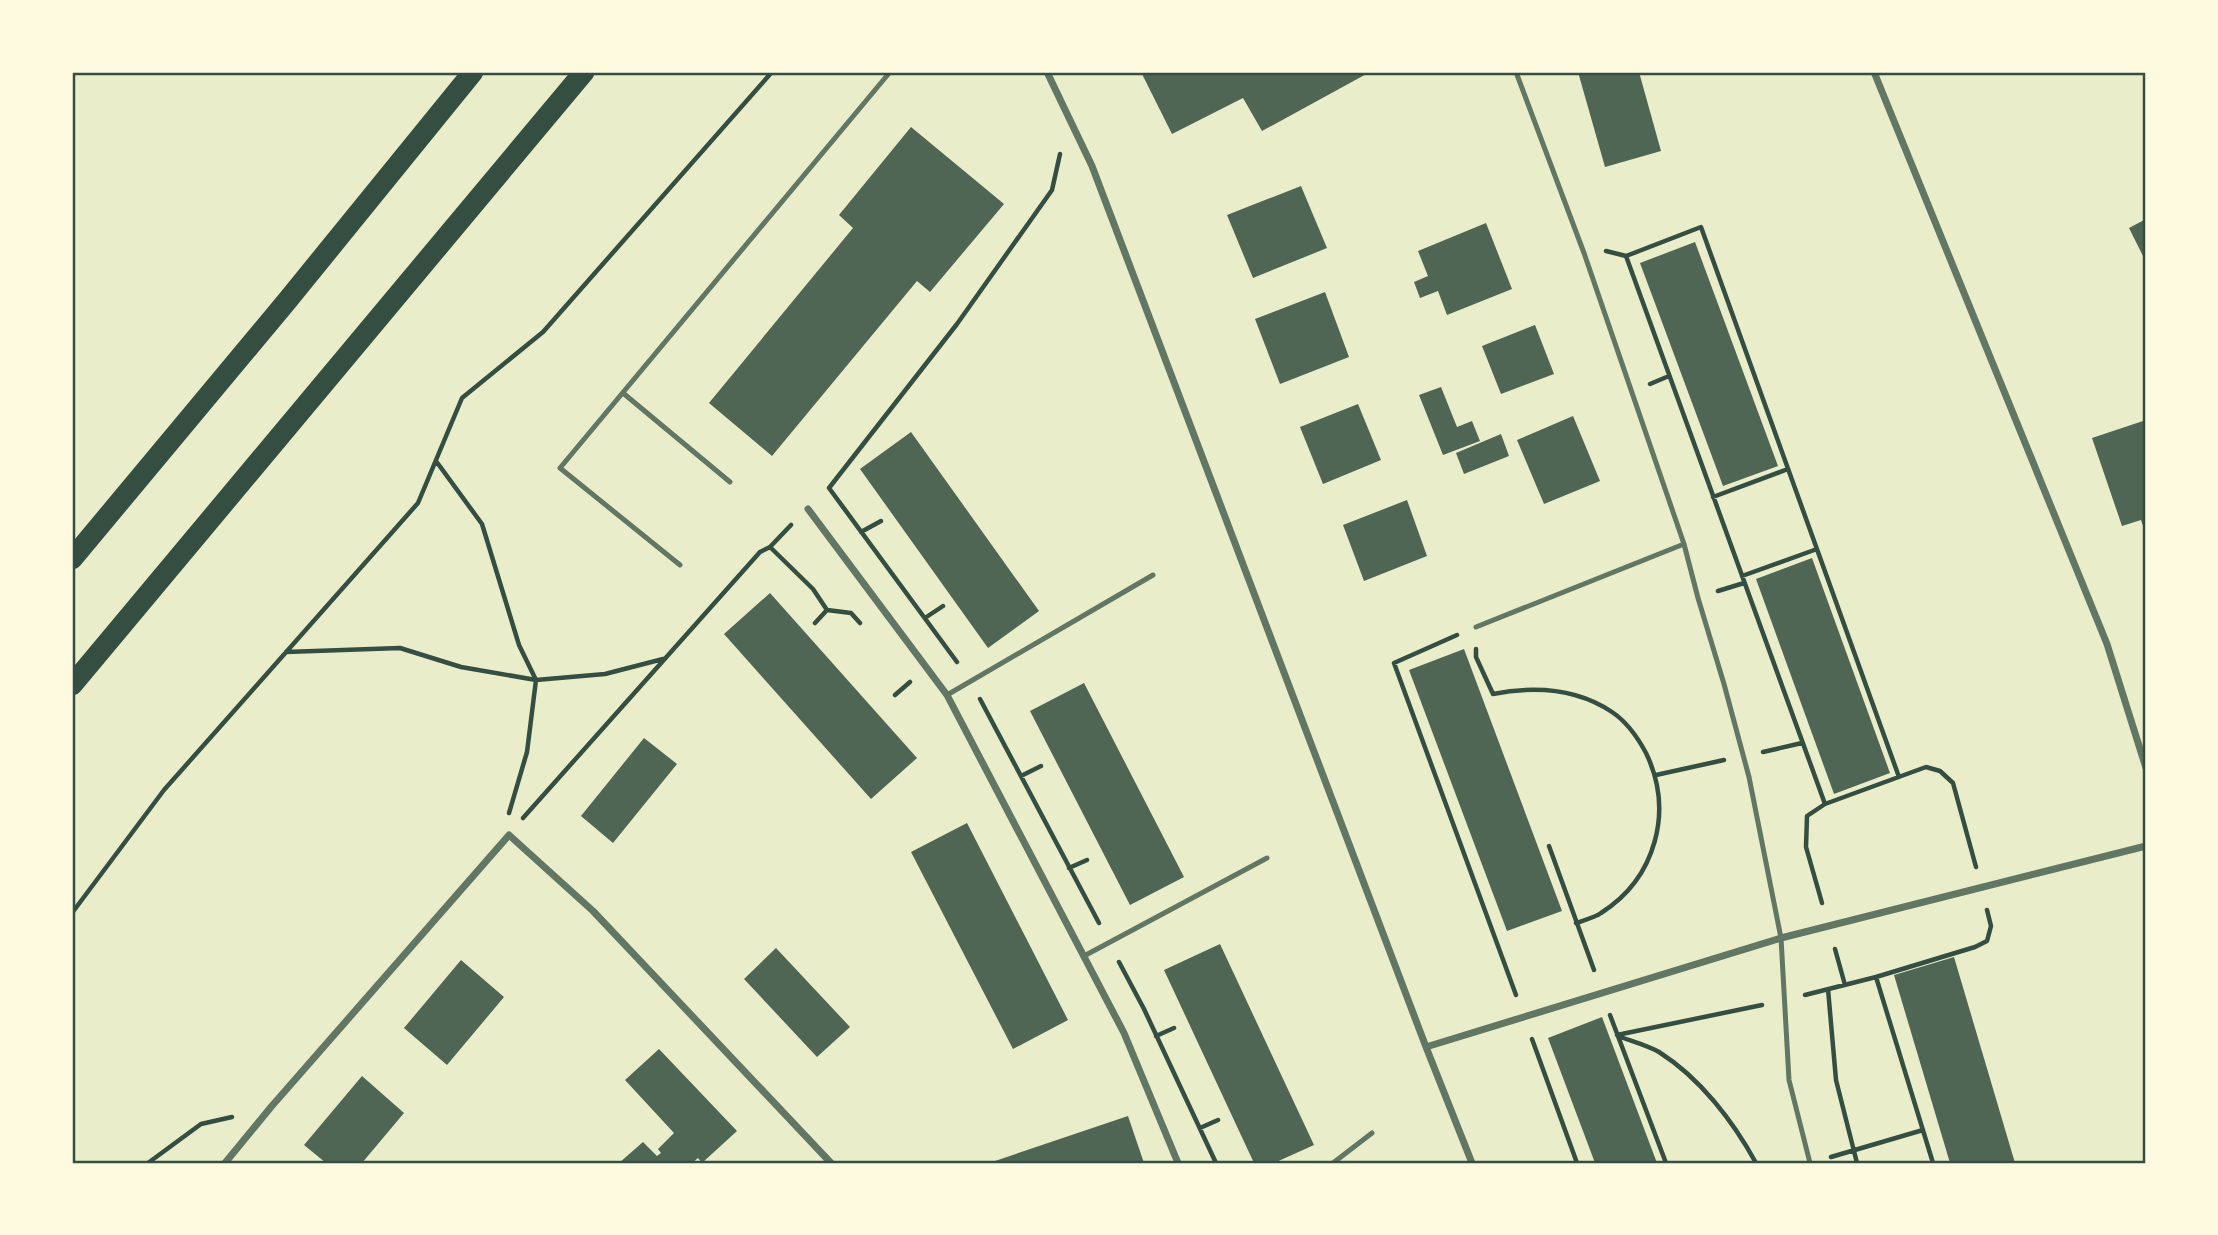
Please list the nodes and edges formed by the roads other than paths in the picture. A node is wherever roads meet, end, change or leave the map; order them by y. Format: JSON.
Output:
{"nodes":[{"id":1,"x":473,"y":72,"type":"edge"},
{"id":2,"x":584,"y":72,"type":"edge"},
{"id":3,"x":890,"y":72,"type":"edge"},
{"id":4,"x":1047,"y":72,"type":"edge"},
{"id":5,"x":1516,"y":72,"type":"edge"},
{"id":6,"x":1874,"y":72,"type":"edge"},
{"id":7,"x":623,"y":393,"type":"junction"},
{"id":8,"x":730,"y":482,"type":"dead end"},
{"id":9,"x":808,"y":509,"type":"dead end"},
{"id":10,"x":1684,"y":544,"type":"junction"},
{"id":11,"x":72,"y":559,"type":"edge"},
{"id":12,"x":680,"y":565,"type":"dead end"},
{"id":13,"x":1153,"y":576,"type":"dead end"},
{"id":14,"x":1476,"y":627,"type":"road end"},
{"id":15,"x":72,"y":685,"type":"edge"},
{"id":16,"x":947,"y":695,"type":"junction"},
{"id":17,"x":2146,"y":768,"type":"edge"},
{"id":18,"x":2146,"y":846,"type":"edge"},
{"id":19,"x":1267,"y":858,"type":"dead end"},
{"id":20,"x":1781,"y":937,"type":"junction"},
{"id":21,"x":1084,"y":956,"type":"junction"},
{"id":22,"x":1426,"y":1047,"type":"junction"},
{"id":23,"x":1372,"y":1133,"type":"dead end"},
{"id":24,"x":225,"y":1163,"type":"edge"},
{"id":25,"x":831,"y":1163,"type":"edge"},
{"id":26,"x":1178,"y":1163,"type":"edge"},
{"id":27,"x":1333,"y":1163,"type":"edge"},
{"id":28,"x":1472,"y":1163,"type":"edge"},
{"id":29,"x":1810,"y":1163,"type":"edge"}],
"edges":[{"from":1,"to":11,"type":"highway"},
{"from":2,"to":15,"type":"highway"},
{"from":3,"to":7,"type":"lane"},
{"from":4,"to":22,"type":"street"},
{"from":5,"to":10,"type":"lane"},
{"from":6,"to":17,"type":"street"},
{"from":7,"to":8,"type":"lane"},
{"from":7,"to":12,"type":"lane"},
{"from":9,"to":16,"type":"street"},
{"from":10,"to":14,"type":"lane"},
{"from":10,"to":20,"type":"lane"},
{"from":13,"to":16,"type":"lane"},
{"from":16,"to":21,"type":"street"},
{"from":18,"to":20,"type":"street"},
{"from":19,"to":21,"type":"lane"},
{"from":20,"to":22,"type":"street"},
{"from":20,"to":29,"type":"lane"},
{"from":21,"to":26,"type":"street"},
{"from":22,"to":28,"type":"street"},
{"from":23,"to":27,"type":"lane"},
{"from":24,"to":25,"type":"street"}]}
